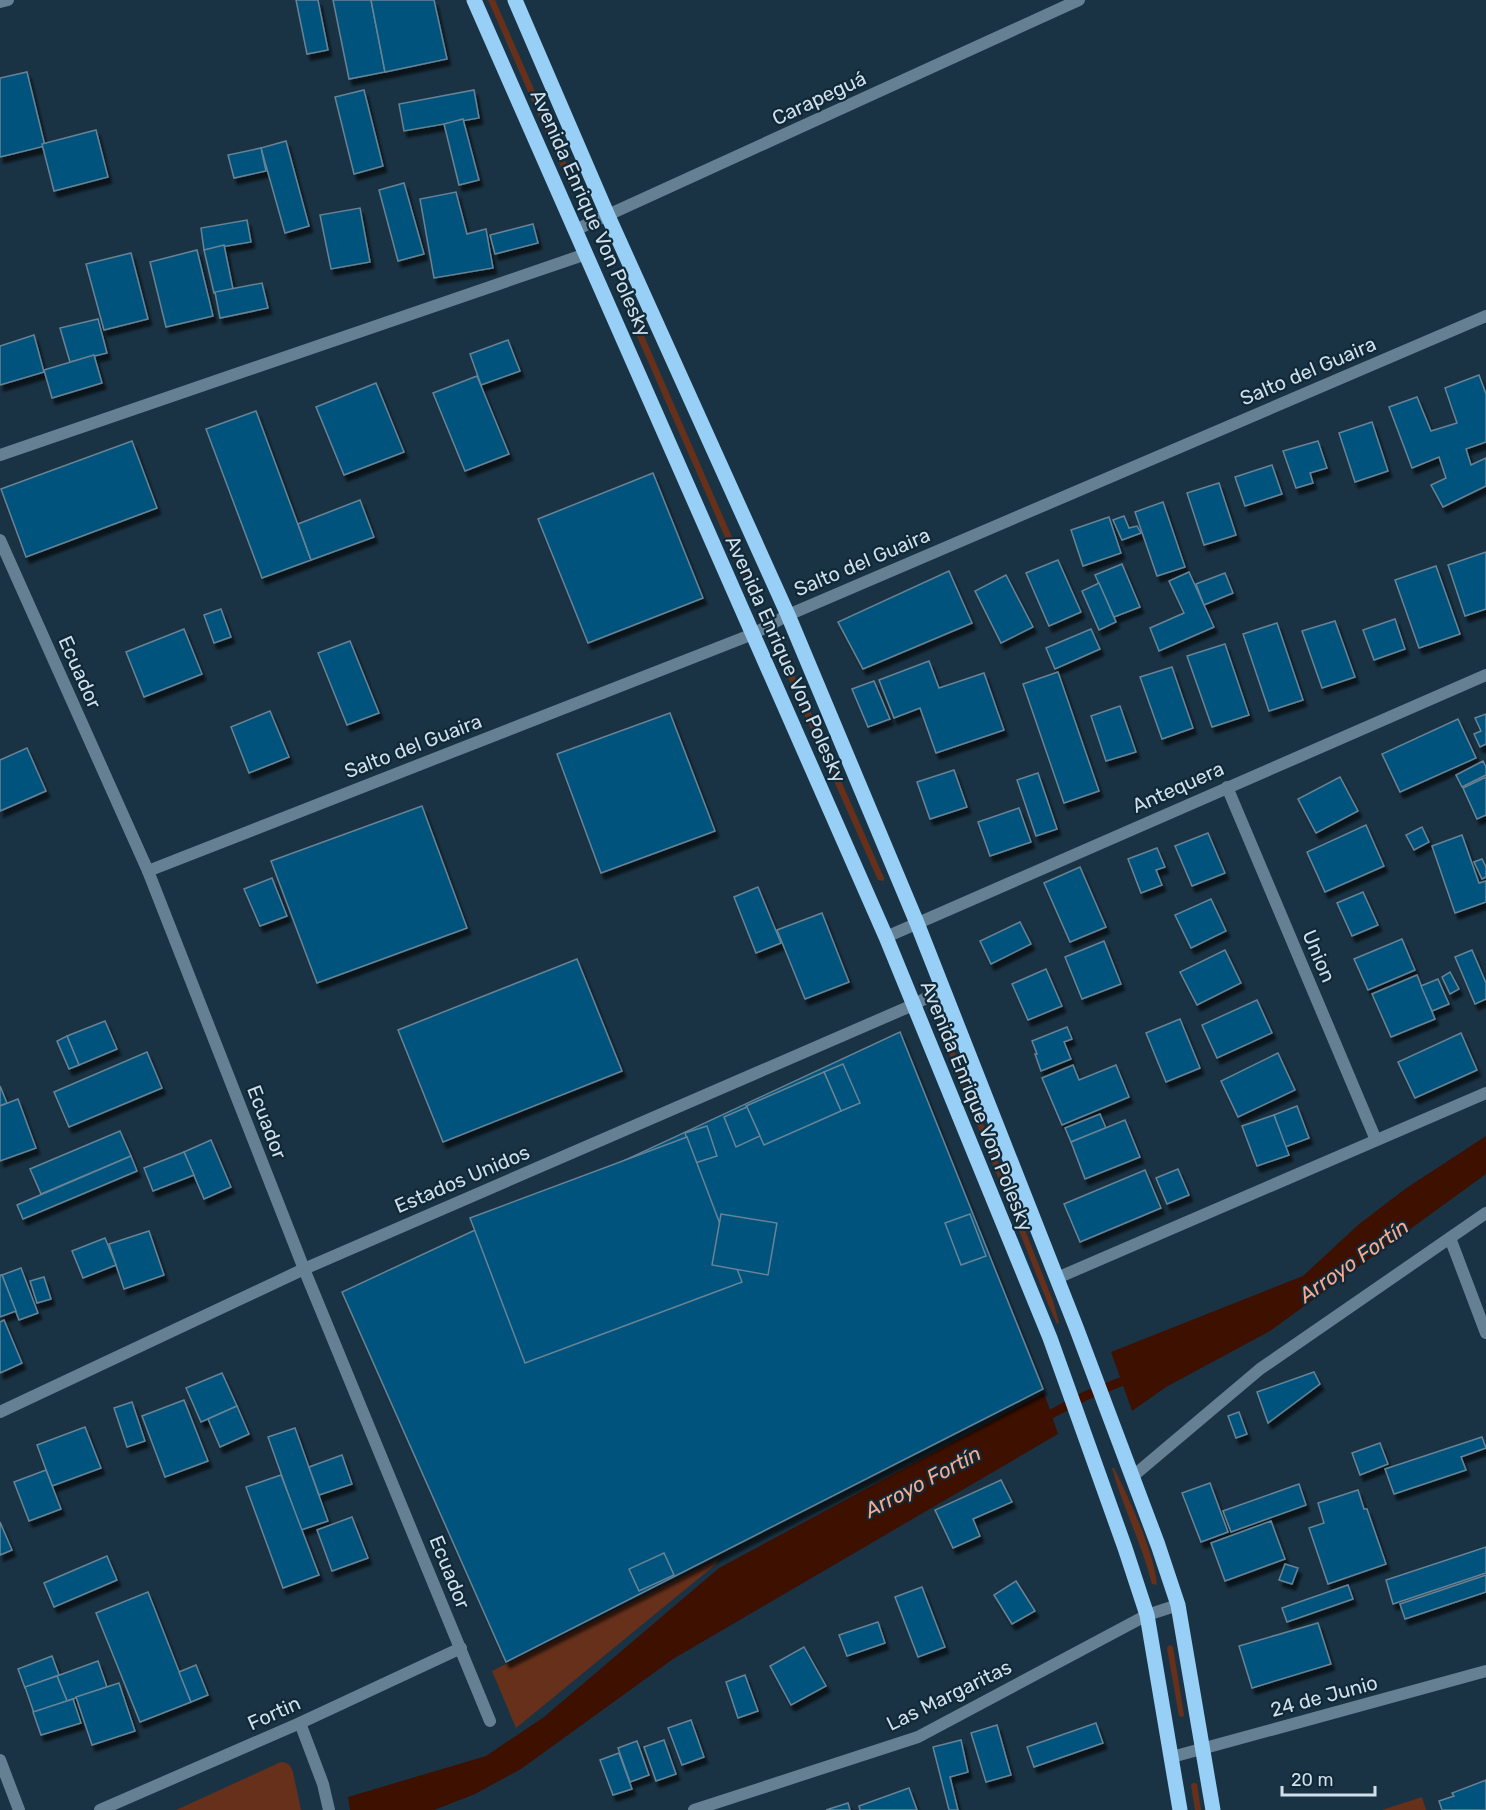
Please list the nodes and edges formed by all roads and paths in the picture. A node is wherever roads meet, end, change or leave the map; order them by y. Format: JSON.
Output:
{"nodes":[{"id":1,"x":8,"y":0,"type":"edge"},
{"id":2,"x":474,"y":0,"type":"edge"},
{"id":3,"x":515,"y":0,"type":"edge"},
{"id":4,"x":1079,"y":0,"type":"edge"},
{"id":5,"x":0,"y":2,"type":"edge"},
{"id":6,"x":608,"y":216,"type":"junction"},
{"id":7,"x":575,"y":230,"type":"junction"},
{"id":8,"x":586,"y":254,"type":"junction"},
{"id":9,"x":1486,"y":316,"type":"edge"},
{"id":10,"x":0,"y":455,"type":"edge"},
{"id":11,"x":0,"y":540,"type":"edge"},
{"id":12,"x":788,"y":615,"type":"junction"},
{"id":13,"x":753,"y":634,"type":"junction"},
{"id":14,"x":1486,"y":675,"type":"edge"},
{"id":15,"x":1227,"y":787,"type":"junction"},
{"id":16,"x":147,"y":872,"type":"junction"},
{"id":17,"x":917,"y":923,"type":"junction"},
{"id":18,"x":886,"y":937,"type":"junction"},
{"id":19,"x":943,"y":989,"type":"junction"},
{"id":20,"x":913,"y":1005,"type":"junction"},
{"id":21,"x":1486,"y":1093,"type":"edge"},
{"id":22,"x":1376,"y":1140,"type":"junction"},
{"id":23,"x":1486,"y":1213,"type":"edge"},
{"id":24,"x":1450,"y":1238,"type":"junction"},
{"id":25,"x":304,"y":1269,"type":"junction"},
{"id":26,"x":1057,"y":1278,"type":"junction"},
{"id":27,"x":1486,"y":1333,"type":"edge"},
{"id":28,"x":0,"y":1412,"type":"edge"},
{"id":29,"x":1132,"y":1477,"type":"junction"},
{"id":30,"x":1178,"y":1605,"type":"junction"},
{"id":31,"x":1148,"y":1616,"type":"junction"},
{"id":32,"x":461,"y":1648,"type":"junction"},
{"id":33,"x":1486,"y":1671,"type":"edge"},
{"id":34,"x":490,"y":1721,"type":"dead end"},
{"id":35,"x":300,"y":1723,"type":"junction"},
{"id":36,"x":1203,"y":1749,"type":"junction"},
{"id":37,"x":1172,"y":1757,"type":"junction"},
{"id":38,"x":0,"y":1761,"type":"edge"},
{"id":39,"x":20,"y":1810,"type":"edge"},
{"id":40,"x":100,"y":1810,"type":"edge"},
{"id":41,"x":329,"y":1810,"type":"edge"},
{"id":42,"x":694,"y":1810,"type":"edge"},
{"id":43,"x":1180,"y":1810,"type":"edge"},
{"id":44,"x":1213,"y":1810,"type":"edge"}],
"edges":[{"from":1,"to":5,"type":"street"},
{"from":2,"to":7,"type":"main road","name":"Avenida Enrique Von Polesky"},
{"from":3,"to":6,"type":"main road","name":"Avenida Enrique Von Polesky"},
{"from":4,"to":6,"type":"street","name":"Carapeguá"},
{"from":6,"to":7,"type":"street","name":"Carapeguá"},
{"from":6,"to":12,"type":"main road","name":"Avenida Enrique Von Polesky"},
{"from":7,"to":8,"type":"main road","name":"Avenida Enrique Von Polesky"},
{"from":8,"to":10,"type":"street"},
{"from":8,"to":13,"type":"main road","name":"Avenida Enrique Von Polesky"},
{"from":9,"to":12,"type":"street","name":"Salto del Guaira"},
{"from":11,"to":16,"type":"street","name":"Ecuador"},
{"from":12,"to":13,"type":"street","name":"Salto del Guaira"},
{"from":12,"to":17,"type":"main road","name":"Avenida Enrique Von Polesky"},
{"from":13,"to":16,"type":"street","name":"Salto del Guaira"},
{"from":13,"to":18,"type":"main road","name":"Avenida Enrique Von Polesky"},
{"from":14,"to":15,"type":"street","name":"Antequera"},
{"from":15,"to":17,"type":"street","name":"Antequera"},
{"from":15,"to":22,"type":"street","name":"Union"},
{"from":16,"to":25,"type":"street","name":"Ecuador"},
{"from":17,"to":18,"type":"street","name":"Antequera"},
{"from":17,"to":19,"type":"main road","name":"Avenida Enrique Von Polesky"},
{"from":18,"to":20,"type":"main road","name":"Avenida Enrique Von Polesky"},
{"from":19,"to":20,"type":"street","name":"Estados Unidos"},
{"from":19,"to":26,"type":"main road","name":"Avenida Enrique Von Polesky"},
{"from":20,"to":25,"type":"street","name":"Estados Unidos"},
{"from":20,"to":31,"type":"main road","name":"Avenida Enrique Von Polesky"},
{"from":21,"to":22,"type":"street"},
{"from":22,"to":26,"type":"street"},
{"from":23,"to":24,"type":"street"},
{"from":24,"to":27,"type":"street"},
{"from":24,"to":29,"type":"street"},
{"from":25,"to":28,"type":"street","name":"Estados Unidos"},
{"from":25,"to":32,"type":"street","name":"Ecuador"},
{"from":26,"to":29,"type":"main road","name":"Avenida Enrique Von Polesky"},
{"from":29,"to":30,"type":"main road"},
{"from":30,"to":31,"type":"street","name":"Las Margaritas"},
{"from":30,"to":36,"type":"main road"},
{"from":31,"to":37,"type":"main road"},
{"from":31,"to":42,"type":"street","name":"Las Margaritas"},
{"from":32,"to":34,"type":"street","name":"Ecuador"},
{"from":32,"to":35,"type":"street","name":"Fortin"},
{"from":33,"to":36,"type":"street","name":"24 de Junio"},
{"from":35,"to":40,"type":"street","name":"Fortin"},
{"from":35,"to":41,"type":"street"},
{"from":36,"to":37,"type":"street","name":"24 de Junio"},
{"from":36,"to":44,"type":"main road"},
{"from":37,"to":43,"type":"main road"},
{"from":38,"to":39,"type":"street"}]}
